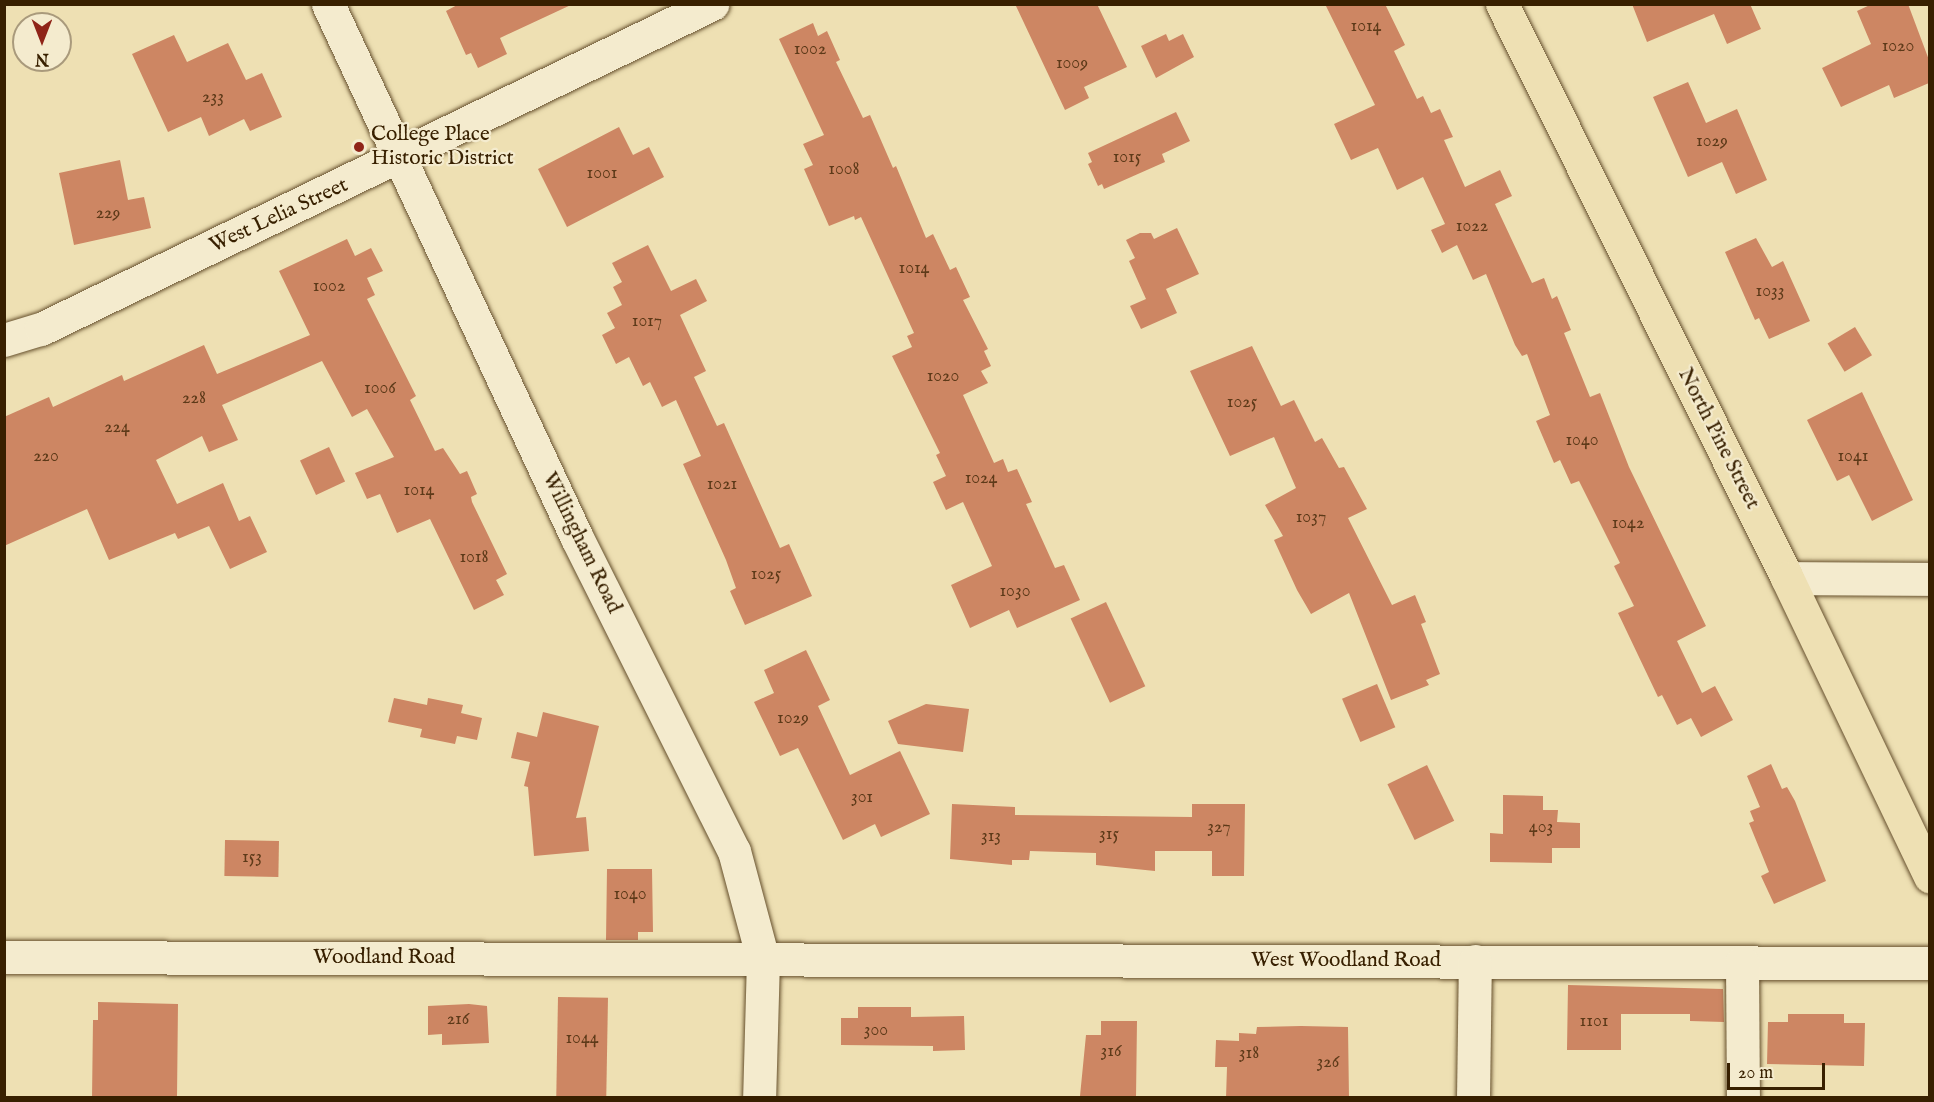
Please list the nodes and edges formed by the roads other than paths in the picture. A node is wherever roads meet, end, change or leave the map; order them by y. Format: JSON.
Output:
{"nodes":[{"id":1,"x":328,"y":4,"type":"edge"},
{"id":2,"x":712,"y":4,"type":"edge"},
{"id":3,"x":1502,"y":4,"type":"edge"},
{"id":4,"x":402,"y":158,"type":"junction"},
{"id":5,"x":4,"y":340,"type":"edge"},
{"id":6,"x":1788,"y":578,"type":"junction"},
{"id":7,"x":1929,"y":579,"type":"edge"},
{"id":8,"x":1929,"y":877,"type":"edge"},
{"id":9,"x":4,"y":957,"type":"edge"},
{"id":10,"x":763,"y":959,"type":"junction"},
{"id":11,"x":1474,"y":961,"type":"junction"},
{"id":12,"x":1742,"y":962,"type":"junction"},
{"id":13,"x":1929,"y":963,"type":"edge"},
{"id":14,"x":759,"y":1098,"type":"edge"},
{"id":15,"x":1473,"y":1098,"type":"edge"},
{"id":16,"x":1743,"y":1098,"type":"edge"}],
"edges":[{"from":1,"to":4,"type":"street","name":"Willingham Road"},
{"from":2,"to":4,"type":"street","name":"West Lelia Street"},
{"from":3,"to":6,"type":"main road","name":"North Pine Street"},
{"from":4,"to":5,"type":"street","name":"West Lelia Street"},
{"from":4,"to":10,"type":"street","name":"Willingham Road"},
{"from":6,"to":7,"type":"street"},
{"from":6,"to":8,"type":"main road","name":"North Pine Street"},
{"from":9,"to":10,"type":"street","name":"Woodland Road"},
{"from":10,"to":11,"type":"street","name":"West Woodland Road"},
{"from":10,"to":14,"type":"street","name":"Willingham Road"},
{"from":11,"to":12,"type":"street","name":"West Woodland Road"},
{"from":11,"to":15,"type":"street"},
{"from":12,"to":13,"type":"street","name":"West Woodland Road"},
{"from":12,"to":16,"type":"street"}]}
